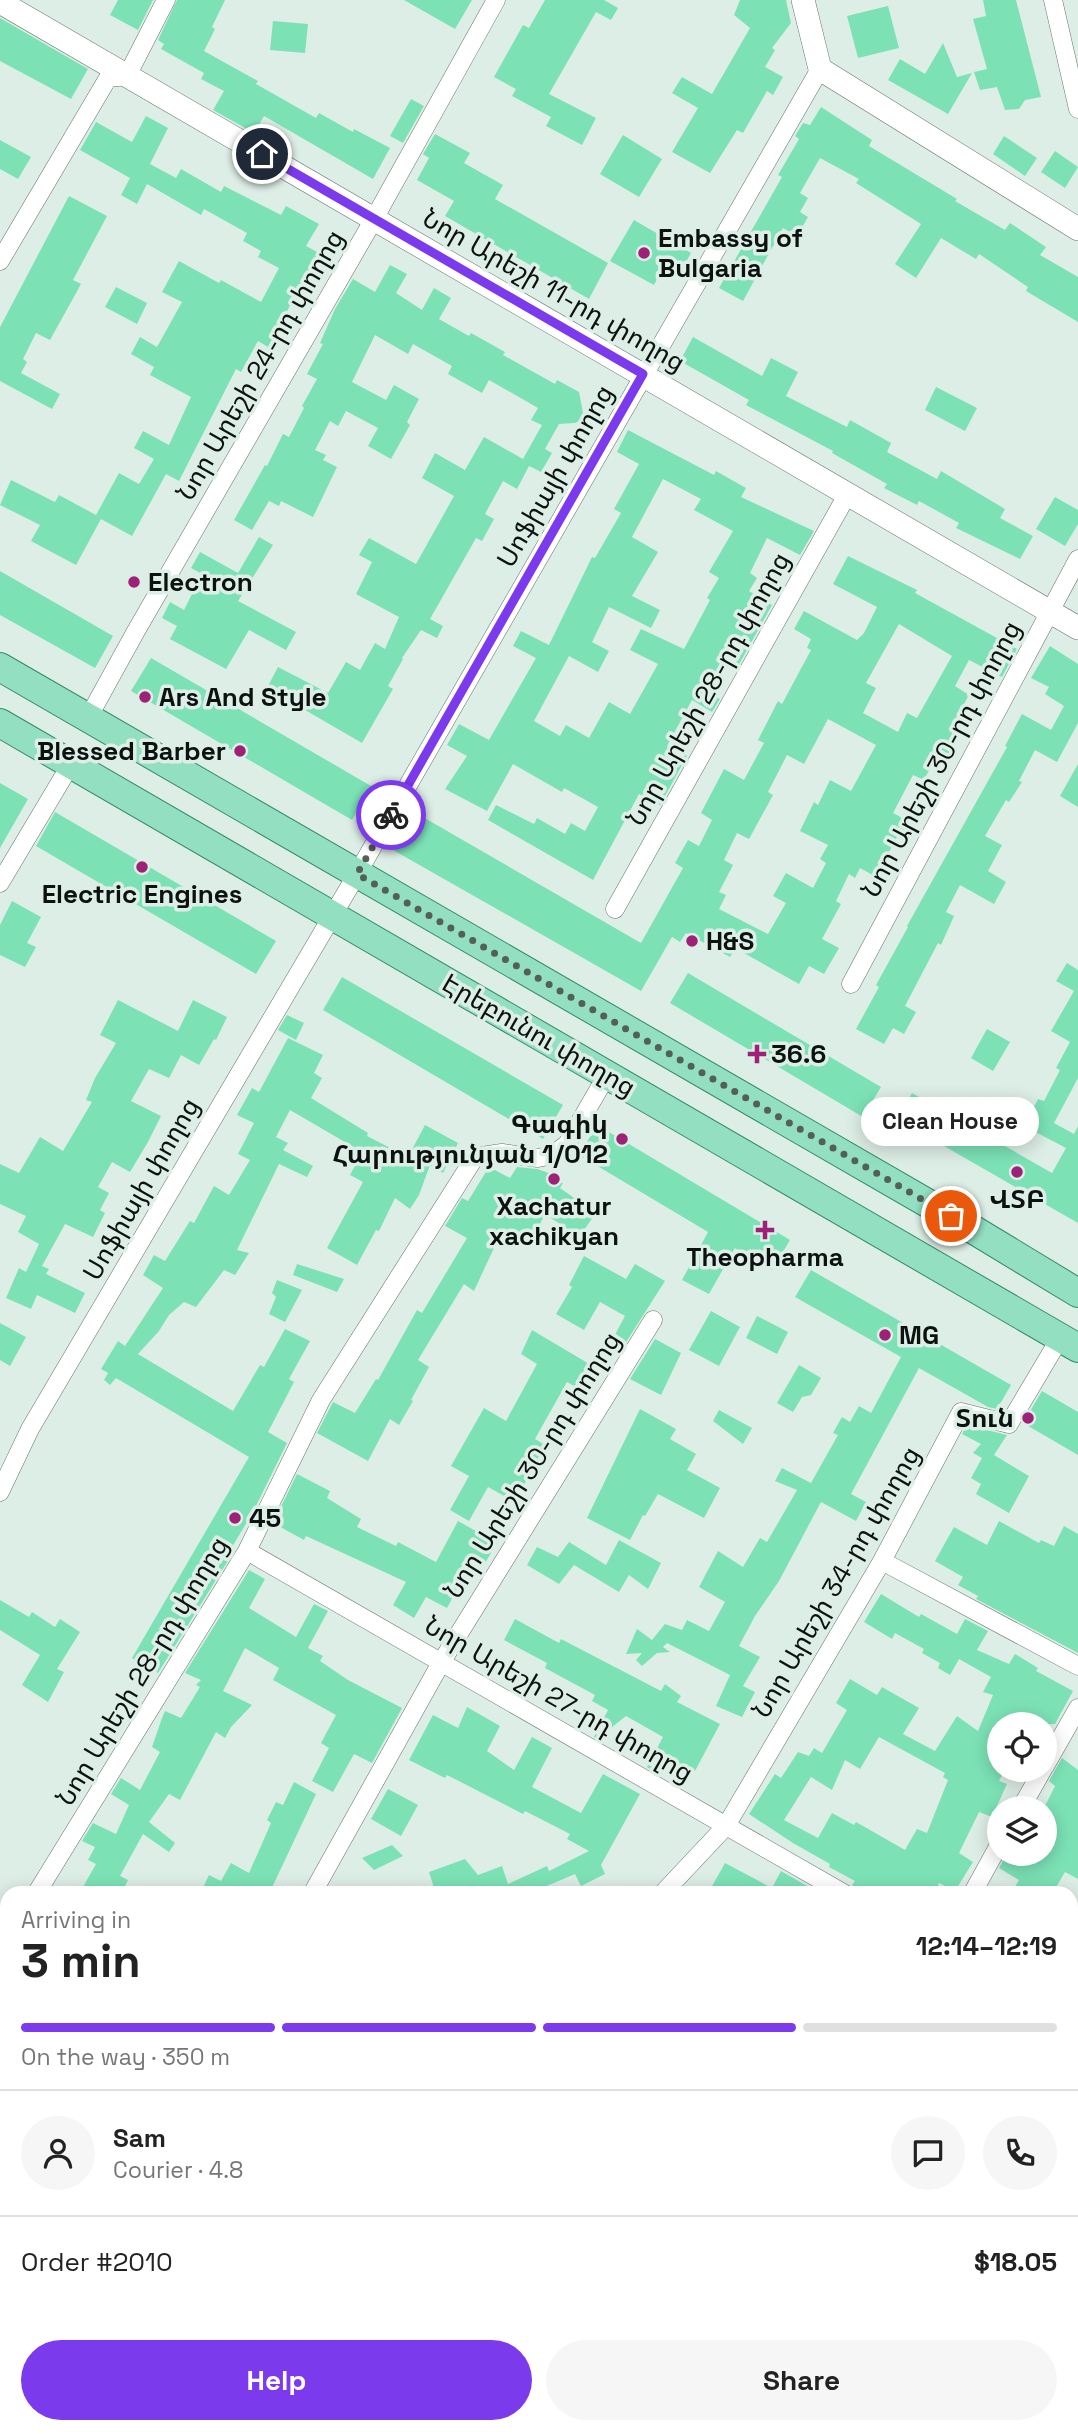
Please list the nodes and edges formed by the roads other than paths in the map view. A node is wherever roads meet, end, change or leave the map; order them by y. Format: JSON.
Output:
{"nodes":[{"id":1,"x":166,"y":0,"type":"edge"},
{"id":2,"x":496,"y":0,"type":"edge"},
{"id":3,"x":803,"y":0,"type":"edge"},
{"id":4,"x":1053,"y":0,"type":"edge"},
{"id":5,"x":0,"y":2,"type":"edge"},
{"id":6,"x":821,"y":69,"type":"junction"},
{"id":7,"x":127,"y":76,"type":"junction"},
{"id":8,"x":1078,"y":109,"type":"edge"},
{"id":9,"x":374,"y":219,"type":"junction"},
{"id":10,"x":1078,"y":229,"type":"edge"},
{"id":11,"x":0,"y":261,"type":"edge"},
{"id":12,"x":643,"y":374,"type":"junction"},
{"id":13,"x":847,"y":495,"type":"junction"},
{"id":14,"x":1078,"y":559,"type":"edge"},
{"id":15,"x":1049,"y":611,"type":"junction"},
{"id":16,"x":1078,"y":628,"type":"edge"},
{"id":17,"x":0,"y":667,"type":"edge"},
{"id":18,"x":88,"y":718,"type":"junction"},
{"id":19,"x":0,"y":723,"type":"edge"},
{"id":20,"x":71,"y":764,"type":"junction"},
{"id":21,"x":357,"y":874,"type":"junction"},
{"id":22,"x":0,"y":883,"type":"edge"},
{"id":23,"x":615,"y":909,"type":"dead end"},
{"id":24,"x":332,"y":915,"type":"junction"},
{"id":25,"x":851,"y":984,"type":"dead end"},
{"id":26,"x":607,"y":1074,"type":"junction"},
{"id":27,"x":1078,"y":1293,"type":"edge"},
{"id":28,"x":653,"y":1320,"type":"dead end"},
{"id":29,"x":1069,"y":1343,"type":"edge"},
{"id":30,"x":0,"y":1492,"type":"edge"},
{"id":31,"x":247,"y":1551,"type":"junction"},
{"id":32,"x":882,"y":1561,"type":"junction"},
{"id":33,"x":442,"y":1661,"type":"junction"},
{"id":34,"x":1078,"y":1666,"type":"edge"},
{"id":35,"x":1078,"y":1707,"type":"edge"},
{"id":36,"x":1057,"y":1744,"type":"edge"},
{"id":37,"x":726,"y":1826,"type":"junction"},
{"id":38,"x":987,"y":1866,"type":"edge"},
{"id":39,"x":41,"y":1886,"type":"edge"},
{"id":40,"x":316,"y":1886,"type":"edge"},
{"id":41,"x":670,"y":1886,"type":"edge"},
{"id":42,"x":831,"y":1886,"type":"edge"},
{"id":43,"x":976,"y":1886,"type":"edge"}],
"edges":[{"from":1,"to":7,"type":"street"},
{"from":2,"to":9,"type":"street","name":"Նոր Արեշի 24-րդ փողոց"},
{"from":3,"to":6,"type":"street"},
{"from":4,"to":8,"type":"street"},
{"from":5,"to":7,"type":"street","name":"Նոր Արեշի 11-րդ փողոց"},
{"from":6,"to":10,"type":"street"},
{"from":6,"to":12,"type":"street","name":"Սոֆիայի փողոց"},
{"from":7,"to":9,"type":"street","name":"Նոր Արեշի 11-րդ փողոց"},
{"from":7,"to":11,"type":"street"},
{"from":9,"to":12,"type":"street","name":"Նոր Արեշի 11-րդ փողոց"},
{"from":9,"to":18,"type":"street","name":"Նոր Արեշի 24-րդ փողոց"},
{"from":12,"to":13,"type":"street","name":"Նոր Արեշի 11-րդ փողոց"},
{"from":12,"to":21,"type":"street","name":"Սոֆիայի փողոց"},
{"from":13,"to":15,"type":"street","name":"Նոր Արեշի 11-րդ փողոց"},
{"from":13,"to":23,"type":"street","name":"Նոր Արեշի 28-րդ փողոց"},
{"from":14,"to":15,"type":"street","name":"Նոր Արեշի 30-րդ փողոց"},
{"from":15,"to":16,"type":"street","name":"Նոր Արեշի 11-րդ փողոց"},
{"from":15,"to":25,"type":"street","name":"Նոր Արեշի 30-րդ փողոց"},
{"from":17,"to":18,"type":"main road","name":"Էրեբունու փողոց"},
{"from":18,"to":21,"type":"main road","name":"Էրեբունու փողոց"},
{"from":19,"to":20,"type":"main road","name":"Էրեբունու փողոց"},
{"from":20,"to":22,"type":"street"},
{"from":20,"to":24,"type":"main road","name":"Էրեբունու փողոց"},
{"from":21,"to":24,"type":"street","name":"Սոֆիայի փողոց"},
{"from":21,"to":27,"type":"main road","name":"Էրեբունու փողոց"},
{"from":24,"to":26,"type":"main road","name":"Էրեբունու փողոց"},
{"from":24,"to":30,"type":"street","name":"Սոֆիայի փողոց"},
{"from":26,"to":29,"type":"main road","name":"Էրեբունու փողոց"},
{"from":26,"to":31,"type":"street","name":"Նոր Արեշի 28-րդ փողոց"},
{"from":28,"to":33,"type":"street","name":"Նոր Արեշի 30-րդ փողոց"},
{"from":29,"to":32,"type":"street","name":"Նոր Արեշի 34-րդ փողոց"},
{"from":31,"to":33,"type":"street","name":"Նոր Արեշի 27-րդ փողոց"},
{"from":31,"to":39,"type":"street","name":"Նոր Արեշի 28-րդ փողոց"},
{"from":32,"to":34,"type":"street"},
{"from":32,"to":37,"type":"street","name":"Նոր Արեշի 34-րդ փողոց"},
{"from":33,"to":37,"type":"street","name":"Նոր Արեշի 27-րդ փողոց"},
{"from":33,"to":40,"type":"street","name":"Նոր Արեշի 30-րդ փողոց"},
{"from":35,"to":36,"type":"street"},
{"from":37,"to":41,"type":"street","name":"Նոր Արեշի 34-րդ փողոց"},
{"from":37,"to":42,"type":"street","name":"Նոր Արեշի 27-րդ փողոց"},
{"from":38,"to":43,"type":"street"}]}
